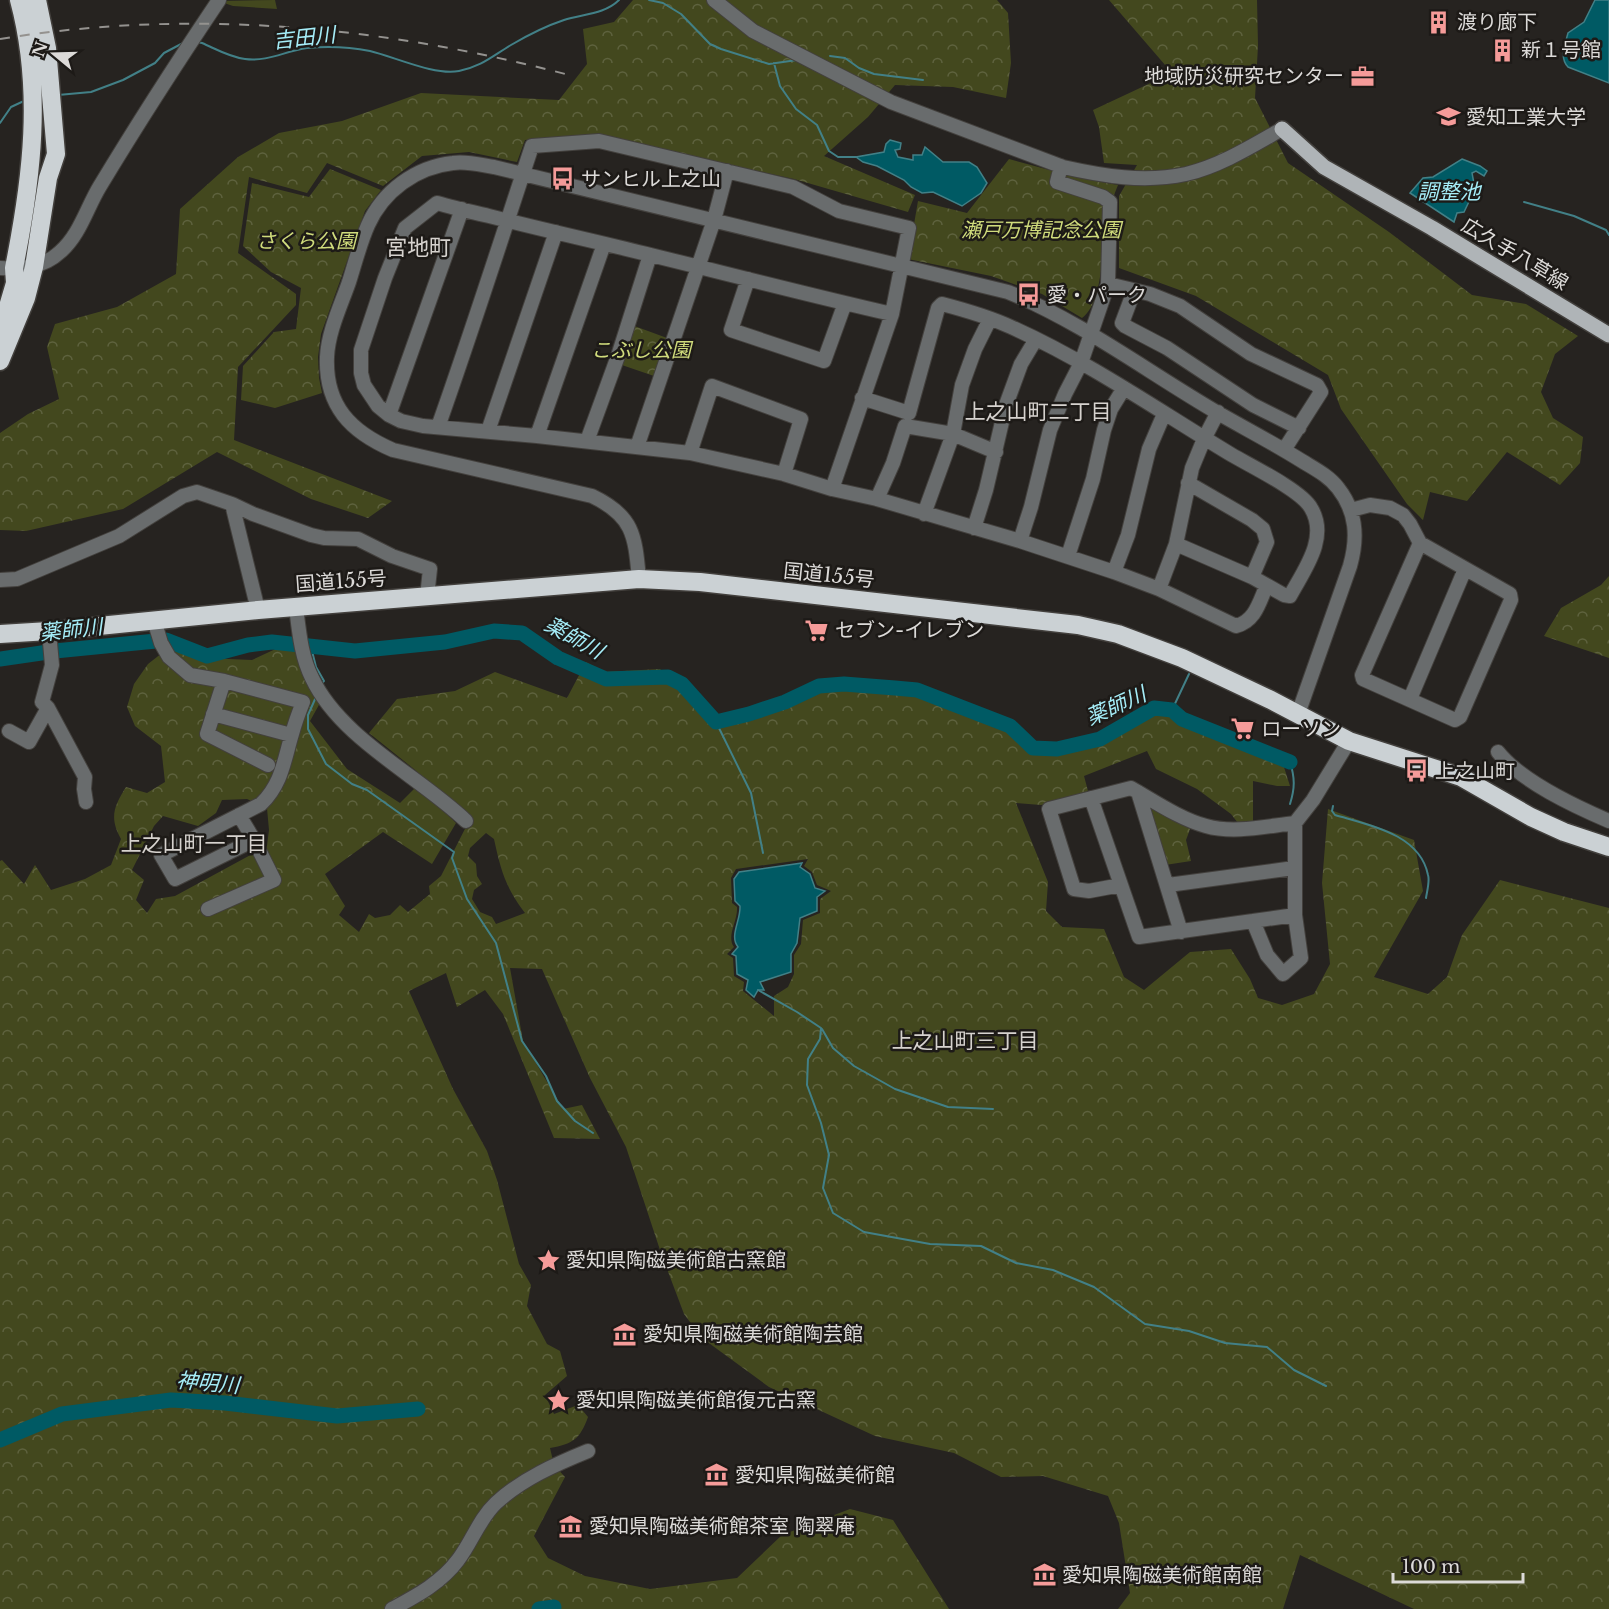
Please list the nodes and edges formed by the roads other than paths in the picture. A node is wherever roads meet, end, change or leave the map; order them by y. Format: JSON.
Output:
{"nodes":[{"id":1,"x":19,"y":0,"type":"edge"},
{"id":2,"x":37,"y":0,"type":"edge"},
{"id":3,"x":218,"y":0,"type":"edge"},
{"id":4,"x":714,"y":0,"type":"edge"},
{"id":5,"x":1282,"y":129,"type":"joint"},
{"id":6,"x":1061,"y":166,"type":"junction"},
{"id":7,"x":727,"y":171,"type":"junction"},
{"id":8,"x":523,"y":173,"type":"junction"},
{"id":9,"x":462,"y":209,"type":"junction"},
{"id":10,"x":714,"y":220,"type":"junction"},
{"id":11,"x":509,"y":221,"type":"junction"},
{"id":12,"x":556,"y":232,"type":"junction"},
{"id":13,"x":604,"y":244,"type":"junction"},
{"id":14,"x":650,"y":255,"type":"junction"},
{"id":15,"x":901,"y":265,"type":"junction"},
{"id":16,"x":698,"y":266,"type":"junction"},
{"id":17,"x":34,"y":267,"type":"junction"},
{"id":18,"x":7,"y":268,"type":"edge"},
{"id":19,"x":748,"y":279,"type":"junction"},
{"id":20,"x":1108,"y":284,"type":"junction"},
{"id":21,"x":1134,"y":291,"type":"junction"},
{"id":22,"x":845,"y":303,"type":"junction"},
{"id":23,"x":892,"y":314,"type":"junction"},
{"id":24,"x":990,"y":319,"type":"junction"},
{"id":25,"x":0,"y":334,"type":"edge"},
{"id":26,"x":1609,"y":334,"type":"edge"},
{"id":27,"x":1090,"y":335,"type":"junction"},
{"id":28,"x":1036,"y":339,"type":"junction"},
{"id":29,"x":0,"y":361,"type":"edge"},
{"id":30,"x":1081,"y":363,"type":"junction"},
{"id":31,"x":1124,"y":388,"type":"junction"},
{"id":32,"x":862,"y":398,"type":"junction"},
{"id":33,"x":1218,"y":412,"type":"junction"},
{"id":34,"x":1164,"y":414,"type":"junction"},
{"id":35,"x":389,"y":415,"type":"junction"},
{"id":36,"x":438,"y":427,"type":"junction"},
{"id":37,"x":1299,"y":428,"type":"junction"},
{"id":38,"x":488,"y":432,"type":"junction"},
{"id":39,"x":953,"y":434,"type":"junction"},
{"id":40,"x":537,"y":436,"type":"junction"},
{"id":41,"x":1204,"y":438,"type":"junction"},
{"id":42,"x":588,"y":441,"type":"junction"},
{"id":43,"x":637,"y":447,"type":"junction"},
{"id":44,"x":1284,"y":450,"type":"junction"},
{"id":45,"x":996,"y":452,"type":"junction"},
{"id":46,"x":690,"y":453,"type":"junction"},
{"id":47,"x":784,"y":474,"type":"junction"},
{"id":48,"x":1188,"y":483,"type":"junction"},
{"id":49,"x":832,"y":489,"type":"junction"},
{"id":50,"x":877,"y":499,"type":"junction"},
{"id":51,"x":232,"y":504,"type":"junction"},
{"id":52,"x":1351,"y":510,"type":"junction"},
{"id":53,"x":924,"y":514,"type":"junction"},
{"id":54,"x":974,"y":528,"type":"junction"},
{"id":55,"x":1020,"y":541,"type":"junction"},
{"id":56,"x":1420,"y":543,"type":"junction"},
{"id":57,"x":1176,"y":544,"type":"junction"},
{"id":58,"x":1068,"y":556,"type":"junction"},
{"id":59,"x":1465,"y":569,"type":"junction"},
{"id":60,"x":1114,"y":572,"type":"junction"},
{"id":61,"x":1252,"y":577,"type":"junction"},
{"id":62,"x":639,"y":579,"type":"junction"},
{"id":63,"x":0,"y":580,"type":"edge"},
{"id":64,"x":1266,"y":587,"type":"junction"},
{"id":65,"x":1159,"y":590,"type":"junction"},
{"id":66,"x":427,"y":597,"type":"junction"},
{"id":67,"x":296,"y":607,"type":"junction"},
{"id":68,"x":258,"y":610,"type":"junction"},
{"id":69,"x":154,"y":620,"type":"junction"},
{"id":70,"x":49,"y":631,"type":"junction"},
{"id":71,"x":0,"y":634,"type":"edge"},
{"id":72,"x":224,"y":681,"type":"junction"},
{"id":73,"x":1410,"y":699,"type":"junction"},
{"id":74,"x":48,"y":708,"type":"junction"},
{"id":75,"x":213,"y":714,"type":"junction"},
{"id":76,"x":1298,"y":714,"type":"junction"},
{"id":77,"x":9,"y":731,"type":"dead end"},
{"id":78,"x":291,"y":735,"type":"junction"},
{"id":79,"x":1349,"y":741,"type":"junction"},
{"id":80,"x":1498,"y":752,"type":"dead end"},
{"id":81,"x":268,"y":765,"type":"dead end"},
{"id":82,"x":1138,"y":792,"type":"junction"},
{"id":83,"x":1091,"y":798,"type":"junction"},
{"id":84,"x":86,"y":802,"type":"dead end"},
{"id":85,"x":239,"y":815,"type":"junction"},
{"id":86,"x":466,"y":821,"type":"dead end"},
{"id":87,"x":1609,"y":821,"type":"edge"},
{"id":88,"x":1295,"y":824,"type":"junction"},
{"id":89,"x":254,"y":840,"type":"junction"},
{"id":90,"x":1609,"y":847,"type":"edge"},
{"id":91,"x":1294,"y":868,"type":"junction"},
{"id":92,"x":1121,"y":885,"type":"junction"},
{"id":93,"x":1168,"y":885,"type":"junction"},
{"id":94,"x":208,"y":909,"type":"dead end"},
{"id":95,"x":1295,"y":915,"type":"junction"},
{"id":96,"x":1253,"y":921,"type":"junction"},
{"id":97,"x":1181,"y":932,"type":"junction"},
{"id":98,"x":588,"y":1451,"type":"dead end"},
{"id":99,"x":392,"y":1609,"type":"edge"}],
"edges":[{"from":1,"to":18,"type":"highway"},
{"from":2,"to":17,"type":"highway"},
{"from":3,"to":17,"type":"street"},
{"from":4,"to":6,"type":"street"},
{"from":5,"to":6,"type":"street"},
{"from":5,"to":26,"type":"main road","name":"広久手八草線"},
{"from":6,"to":20,"type":"street"},
{"from":7,"to":8,"type":"street"},
{"from":7,"to":10,"type":"street"},
{"from":7,"to":15,"type":"street"},
{"from":8,"to":10,"type":"street"},
{"from":8,"to":11,"type":"street"},
{"from":8,"to":62,"type":"street"},
{"from":9,"to":11,"type":"street"},
{"from":9,"to":35,"type":"street"},
{"from":9,"to":35,"type":"street"},
{"from":10,"to":15,"type":"street"},
{"from":10,"to":16,"type":"street"},
{"from":11,"to":12,"type":"street"},
{"from":11,"to":36,"type":"street"},
{"from":12,"to":13,"type":"street"},
{"from":12,"to":38,"type":"street"},
{"from":13,"to":14,"type":"street"},
{"from":13,"to":40,"type":"street"},
{"from":14,"to":16,"type":"street"},
{"from":14,"to":42,"type":"street"},
{"from":15,"to":23,"type":"street"},
{"from":15,"to":27,"type":"street"},
{"from":16,"to":19,"type":"street"},
{"from":16,"to":43,"type":"street"},
{"from":17,"to":18,"type":"street"},
{"from":17,"to":29,"type":"highway"},
{"from":18,"to":25,"type":"highway"},
{"from":19,"to":22,"type":"street"},
{"from":19,"to":22,"type":"street"},
{"from":20,"to":21,"type":"street"},
{"from":20,"to":27,"type":"street"},
{"from":21,"to":37,"type":"street"},
{"from":21,"to":37,"type":"street"},
{"from":22,"to":23,"type":"street"},
{"from":23,"to":32,"type":"street"},
{"from":24,"to":28,"type":"street"},
{"from":24,"to":32,"type":"street"},
{"from":24,"to":39,"type":"street"},
{"from":27,"to":30,"type":"street"},
{"from":27,"to":33,"type":"street"},
{"from":28,"to":30,"type":"street"},
{"from":28,"to":45,"type":"street"},
{"from":30,"to":31,"type":"street"},
{"from":30,"to":55,"type":"street"},
{"from":31,"to":34,"type":"street"},
{"from":31,"to":58,"type":"street"},
{"from":32,"to":49,"type":"street"},
{"from":33,"to":41,"type":"street"},
{"from":33,"to":44,"type":"street"},
{"from":34,"to":41,"type":"street"},
{"from":34,"to":60,"type":"street"},
{"from":35,"to":36,"type":"street"},
{"from":36,"to":38,"type":"street"},
{"from":37,"to":44,"type":"street"},
{"from":38,"to":40,"type":"street"},
{"from":39,"to":45,"type":"street"},
{"from":39,"to":50,"type":"street"},
{"from":39,"to":53,"type":"street"},
{"from":40,"to":42,"type":"street"},
{"from":41,"to":48,"type":"street"},
{"from":41,"to":64,"type":"street"},
{"from":42,"to":43,"type":"street"},
{"from":43,"to":46,"type":"street"},
{"from":44,"to":52,"type":"street"},
{"from":45,"to":54,"type":"street"},
{"from":46,"to":47,"type":"street"},
{"from":46,"to":47,"type":"street"},
{"from":47,"to":49,"type":"street"},
{"from":48,"to":57,"type":"street"},
{"from":48,"to":61,"type":"street"},
{"from":49,"to":50,"type":"street"},
{"from":50,"to":53,"type":"street"},
{"from":51,"to":63,"type":"street"},
{"from":51,"to":66,"type":"street"},
{"from":51,"to":68,"type":"street"},
{"from":52,"to":56,"type":"street"},
{"from":52,"to":76,"type":"street"},
{"from":53,"to":54,"type":"street"},
{"from":54,"to":55,"type":"street"},
{"from":55,"to":58,"type":"street"},
{"from":56,"to":59,"type":"street"},
{"from":56,"to":73,"type":"street"},
{"from":57,"to":61,"type":"street"},
{"from":57,"to":65,"type":"street"},
{"from":58,"to":60,"type":"street"},
{"from":59,"to":73,"type":"street"},
{"from":59,"to":73,"type":"street"},
{"from":60,"to":65,"type":"street"},
{"from":61,"to":64,"type":"street"},
{"from":62,"to":66,"type":"highway","name":"国道155号"},
{"from":62,"to":76,"type":"highway","name":"国道155号"},
{"from":64,"to":65,"type":"street"},
{"from":66,"to":67,"type":"highway","name":"国道155号"},
{"from":67,"to":68,"type":"highway","name":"国道155号"},
{"from":67,"to":86,"type":"street"},
{"from":68,"to":69,"type":"highway","name":"国道155号"},
{"from":69,"to":70,"type":"highway","name":"国道155号"},
{"from":69,"to":72,"type":"street"},
{"from":70,"to":71,"type":"highway","name":"国道155号"},
{"from":70,"to":74,"type":"street"},
{"from":72,"to":75,"type":"street"},
{"from":72,"to":78,"type":"street"},
{"from":74,"to":77,"type":"street"},
{"from":74,"to":84,"type":"street"},
{"from":75,"to":78,"type":"street"},
{"from":75,"to":81,"type":"street"},
{"from":76,"to":79,"type":"highway","name":"国道155号"},
{"from":78,"to":85,"type":"street"},
{"from":79,"to":88,"type":"street"},
{"from":79,"to":90,"type":"highway","name":"国道155号"},
{"from":80,"to":87,"type":"street"},
{"from":82,"to":83,"type":"street"},
{"from":82,"to":88,"type":"street"},
{"from":82,"to":93,"type":"street"},
{"from":83,"to":92,"type":"street"},
{"from":83,"to":92,"type":"street"},
{"from":85,"to":89,"type":"street"},
{"from":85,"to":89,"type":"street"},
{"from":88,"to":91,"type":"street"},
{"from":89,"to":94,"type":"street"},
{"from":91,"to":93,"type":"street"},
{"from":91,"to":95,"type":"street"},
{"from":92,"to":97,"type":"street"},
{"from":93,"to":97,"type":"street"},
{"from":95,"to":96,"type":"street"},
{"from":95,"to":96,"type":"street"},
{"from":96,"to":97,"type":"street"},
{"from":98,"to":99,"type":"street"}]}
